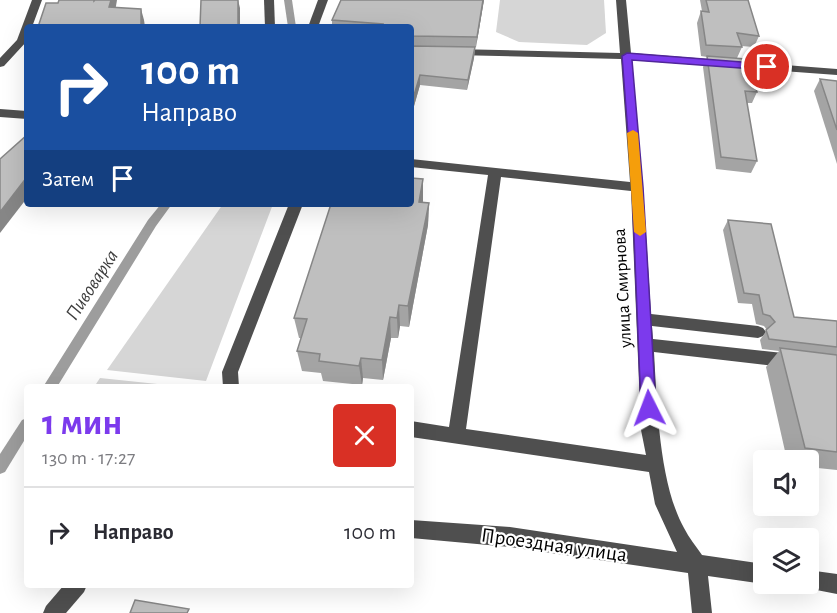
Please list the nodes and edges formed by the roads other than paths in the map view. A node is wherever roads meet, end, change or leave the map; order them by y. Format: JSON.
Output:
{"nodes":[{"id":1,"x":37,"y":0,"type":"edge"},
{"id":2,"x":268,"y":0,"type":"edge"},
{"id":3,"x":323,"y":0,"type":"edge"},
{"id":4,"x":621,"y":0,"type":"edge"},
{"id":5,"x":28,"y":24,"type":"edge"},
{"id":6,"x":270,"y":24,"type":"edge"},
{"id":7,"x":314,"y":24,"type":"edge"},
{"id":8,"x":24,"y":35,"type":"edge"},
{"id":9,"x":447,"y":52,"type":"edge"},
{"id":10,"x":627,"y":56,"type":"junction"},
{"id":11,"x":0,"y":64,"type":"edge"},
{"id":12,"x":837,"y":72,"type":"edge"},
{"id":13,"x":0,"y":113,"type":"edge"},
{"id":14,"x":24,"y":115,"type":"edge"},
{"id":15,"x":414,"y":163,"type":"edge"},
{"id":16,"x":495,"y":172,"type":"junction"},
{"id":17,"x":638,"y":187,"type":"junction"},
{"id":18,"x":295,"y":207,"type":"edge"},
{"id":19,"x":645,"y":319,"type":"junction"},
{"id":20,"x":758,"y":332,"type":"dead end"},
{"id":21,"x":646,"y":345,"type":"junction"},
{"id":22,"x":806,"y":362,"type":"edge"},
{"id":23,"x":231,"y":384,"type":"edge"},
{"id":24,"x":414,"y":429,"type":"edge"},
{"id":25,"x":456,"y":436,"type":"junction"},
{"id":26,"x":655,"y":465,"type":"junction"},
{"id":27,"x":414,"y":529,"type":"edge"},
{"id":28,"x":697,"y":565,"type":"junction"},
{"id":29,"x":753,"y":573,"type":"edge"},
{"id":30,"x":819,"y":582,"type":"edge"},
{"id":31,"x":837,"y":584,"type":"edge"},
{"id":32,"x":74,"y":588,"type":"edge"},
{"id":33,"x":53,"y":613,"type":"edge"},
{"id":34,"x":702,"y":613,"type":"edge"}],
"edges":[{"from":1,"to":5,"type":"street"},
{"from":2,"to":6,"type":"street"},
{"from":3,"to":7,"type":"street"},
{"from":4,"to":10,"type":"street","name":"улица Смирнова"},
{"from":8,"to":11,"type":"street"},
{"from":9,"to":10,"type":"street"},
{"from":10,"to":12,"type":"street"},
{"from":10,"to":17,"type":"street","name":"улица Смирнова"},
{"from":13,"to":14,"type":"street"},
{"from":15,"to":16,"type":"street"},
{"from":16,"to":17,"type":"street"},
{"from":16,"to":25,"type":"street"},
{"from":17,"to":19,"type":"street","name":"улица Смирнова"},
{"from":18,"to":23,"type":"street"},
{"from":19,"to":20,"type":"street"},
{"from":19,"to":21,"type":"street","name":"улица Смирнова"},
{"from":21,"to":22,"type":"street"},
{"from":21,"to":26,"type":"street","name":"улица Смирнова"},
{"from":24,"to":25,"type":"street"},
{"from":25,"to":26,"type":"street"},
{"from":26,"to":28,"type":"street","name":"улица Смирнова"},
{"from":27,"to":28,"type":"street","name":"Проездная улица"},
{"from":28,"to":29,"type":"street","name":"Проездная улица"},
{"from":28,"to":34,"type":"street"},
{"from":30,"to":31,"type":"street"},
{"from":32,"to":33,"type":"street"}]}
